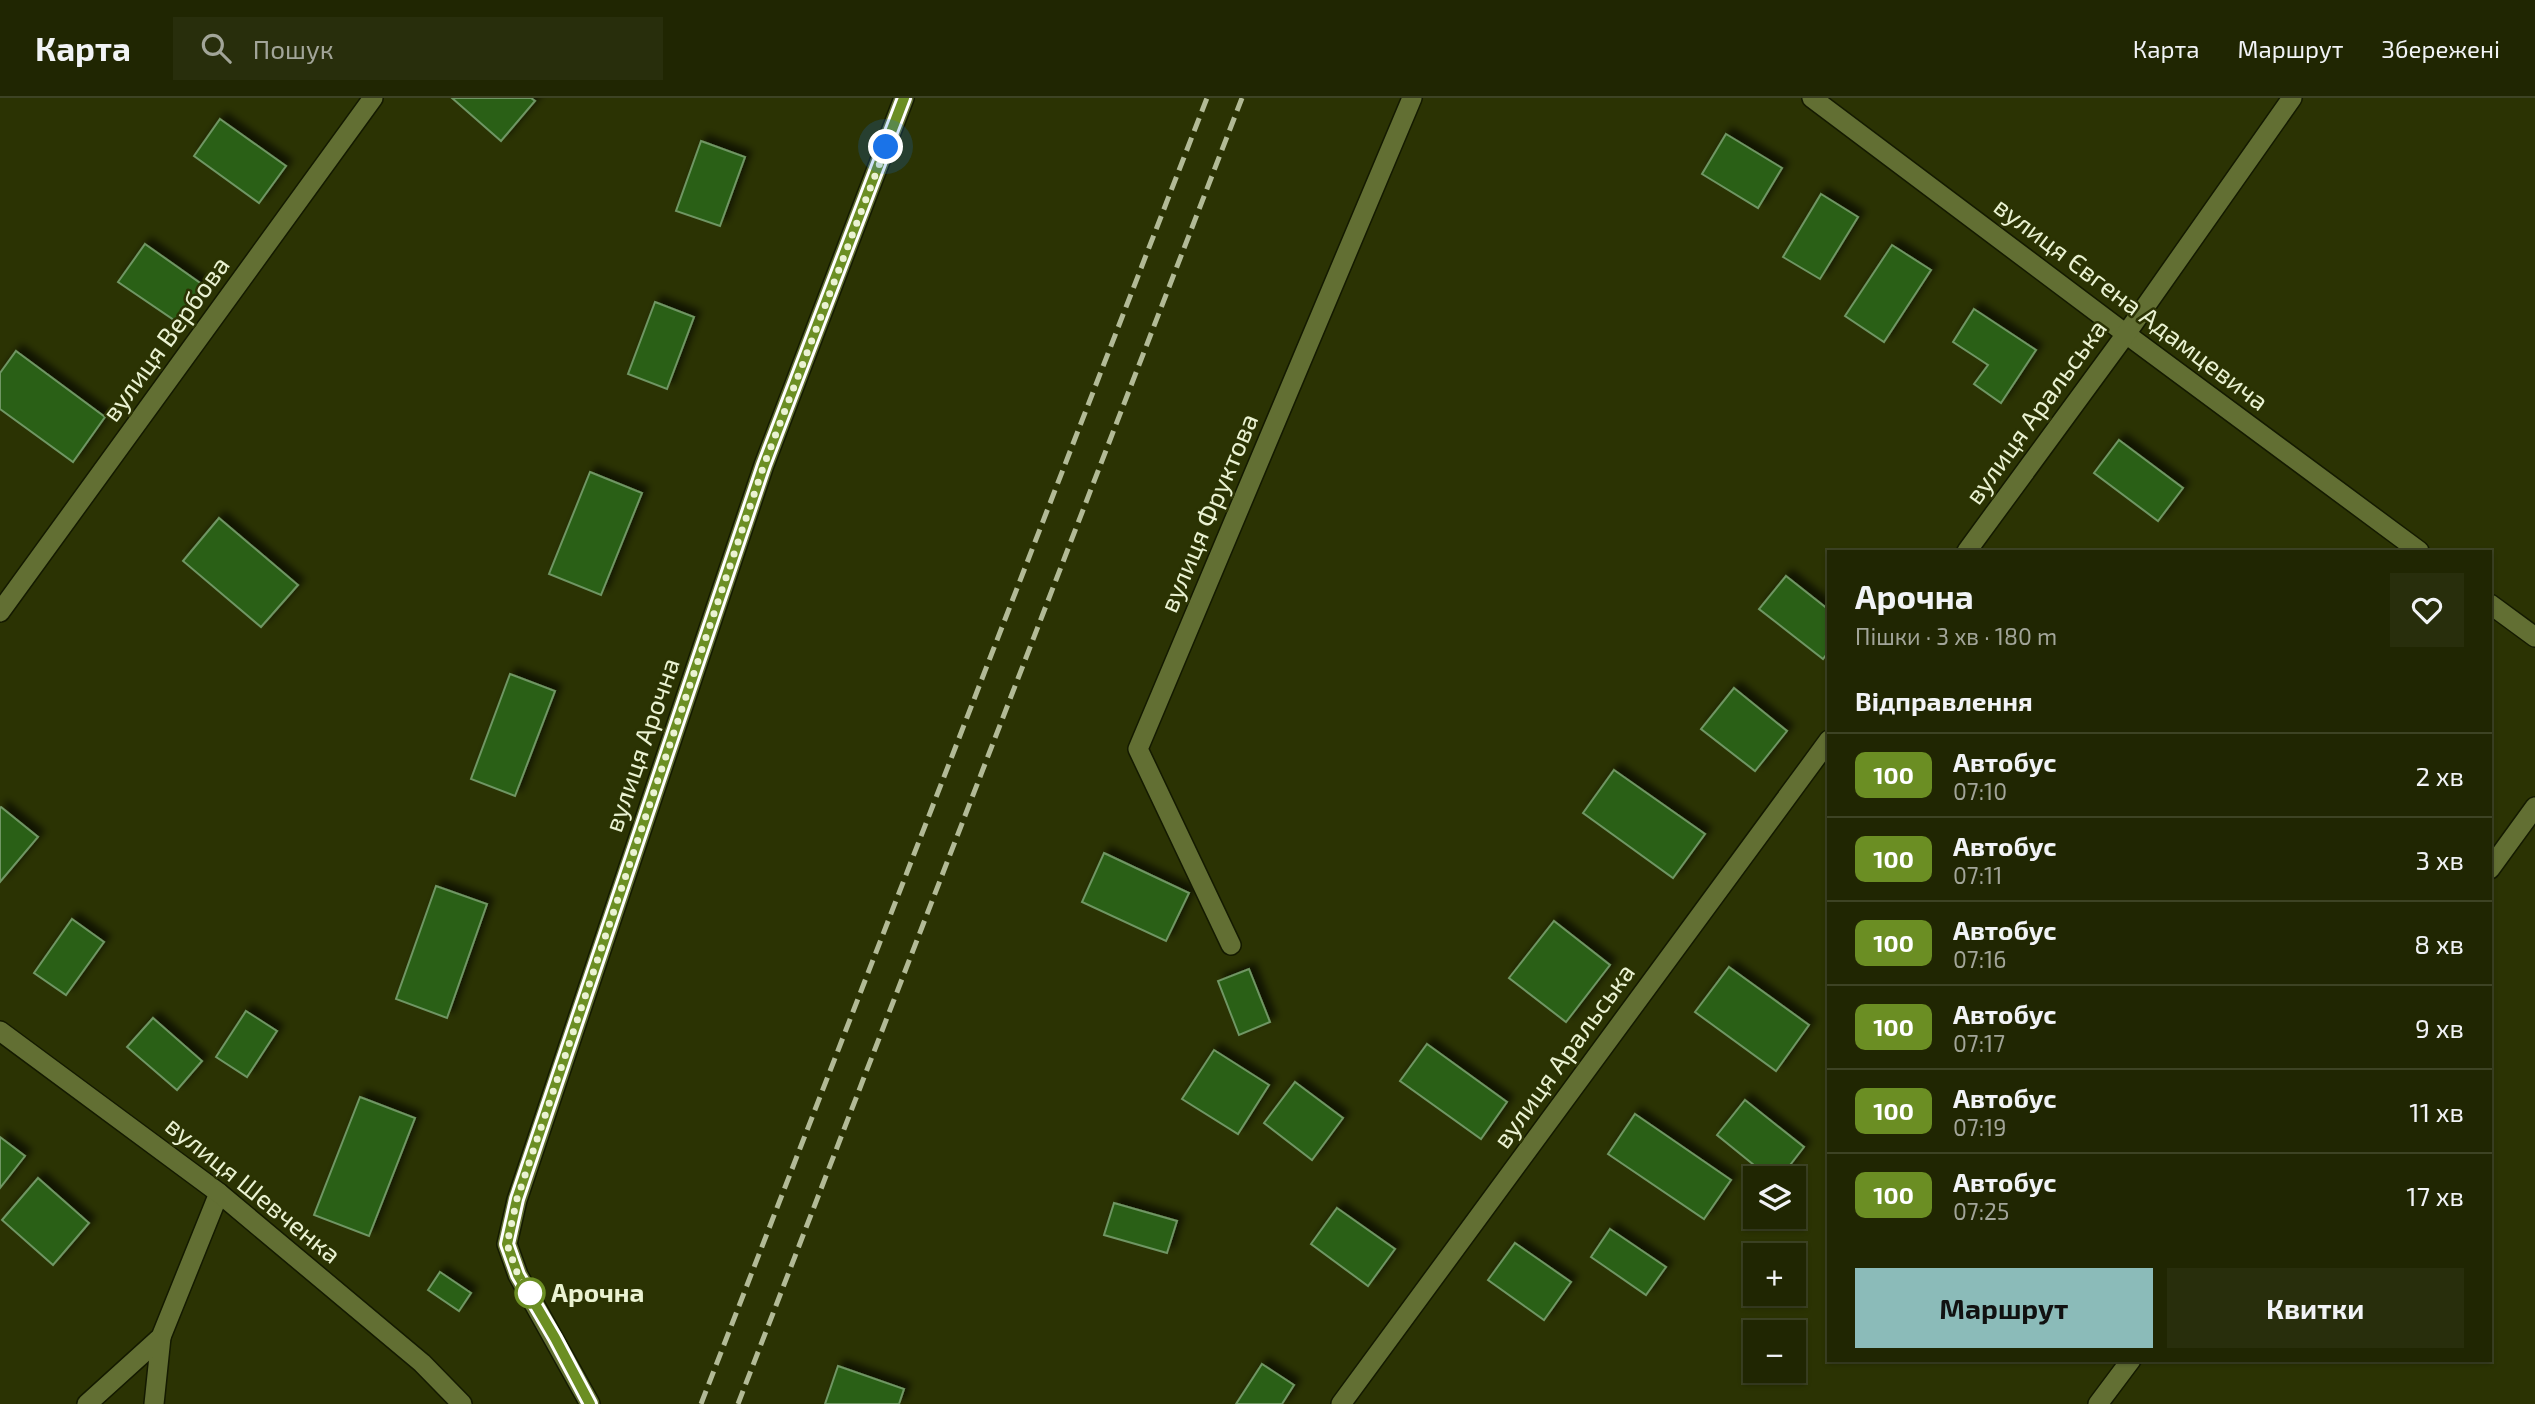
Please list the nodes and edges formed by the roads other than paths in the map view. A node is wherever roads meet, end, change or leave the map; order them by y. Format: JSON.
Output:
{"nodes":[{"id":1,"x":373,"y":98,"type":"edge"},
{"id":2,"x":904,"y":98,"type":"edge"},
{"id":3,"x":1412,"y":98,"type":"edge"},
{"id":4,"x":1812,"y":98,"type":"edge"},
{"id":5,"x":2292,"y":98,"type":"edge"},
{"id":6,"x":2126,"y":334,"type":"junction"},
{"id":7,"x":1968,"y":550,"type":"edge"},
{"id":8,"x":2418,"y":550,"type":"edge"},
{"id":9,"x":2492,"y":605,"type":"edge"},
{"id":10,"x":0,"y":612,"type":"edge"},
{"id":11,"x":2535,"y":637,"type":"edge"},
{"id":12,"x":1827,"y":743,"type":"edge"},
{"id":13,"x":2535,"y":807,"type":"edge"},
{"id":14,"x":2492,"y":866,"type":"edge"},
{"id":15,"x":1231,"y":945,"type":"dead end"},
{"id":16,"x":0,"y":1031,"type":"edge"},
{"id":17,"x":219,"y":1193,"type":"junction"},
{"id":18,"x":161,"y":1337,"type":"junction"},
{"id":19,"x":2130,"y":1362,"type":"edge"},
{"id":20,"x":87,"y":1404,"type":"edge"},
{"id":21,"x":153,"y":1404,"type":"edge"},
{"id":22,"x":462,"y":1404,"type":"edge"},
{"id":23,"x":590,"y":1404,"type":"edge"},
{"id":24,"x":1341,"y":1404,"type":"edge"},
{"id":25,"x":2098,"y":1404,"type":"edge"}],
"edges":[{"from":1,"to":10,"type":"street","name":"вулиця Вербова"},
{"from":2,"to":23,"type":"street","name":"вулиця Арочна"},
{"from":3,"to":15,"type":"street","name":"вулиця Фруктова"},
{"from":4,"to":6,"type":"street","name":"вулиця Євгена Адамцевича"},
{"from":5,"to":6,"type":"street","name":"вулиця Аральська"},
{"from":6,"to":7,"type":"street","name":"вулиця Аральська"},
{"from":6,"to":8,"type":"street","name":"вулиця Євгена Адамцевича"},
{"from":9,"to":11,"type":"street"},
{"from":12,"to":24,"type":"street","name":"вулиця Аральська"},
{"from":13,"to":14,"type":"street"},
{"from":16,"to":17,"type":"street","name":"вулиця Шевченка"},
{"from":17,"to":18,"type":"street"},
{"from":17,"to":22,"type":"street","name":"вулиця Шевченка"},
{"from":18,"to":20,"type":"street"},
{"from":18,"to":21,"type":"street"},
{"from":19,"to":25,"type":"street"}]}
